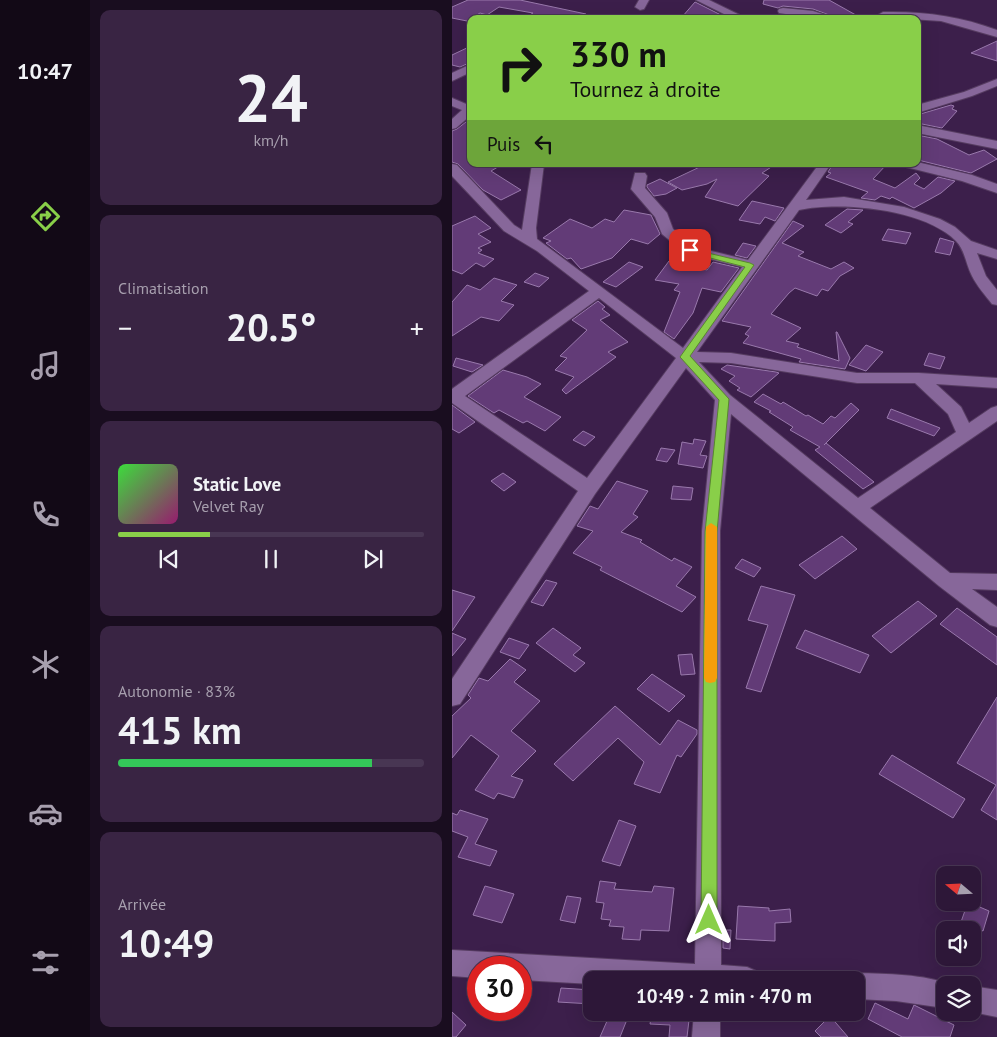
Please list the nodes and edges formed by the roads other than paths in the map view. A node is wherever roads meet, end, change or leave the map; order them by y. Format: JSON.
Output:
{"nodes":[{"id":1,"x":701,"y":0,"type":"edge"},
{"id":2,"x":797,"y":0,"type":"edge"},
{"id":3,"x":783,"y":11,"type":"junction"},
{"id":4,"x":882,"y":14,"type":"edge"},
{"id":5,"x":734,"y":15,"type":"edge"},
{"id":6,"x":778,"y":15,"type":"edge"},
{"id":7,"x":817,"y":15,"type":"edge"},
{"id":8,"x":996,"y":22,"type":"edge"},
{"id":9,"x":983,"y":29,"type":"junction"},
{"id":10,"x":996,"y":34,"type":"edge"},
{"id":11,"x":467,"y":69,"type":"edge"},
{"id":12,"x":452,"y":78,"type":"edge"},
{"id":13,"x":996,"y":82,"type":"edge"},
{"id":14,"x":452,"y":102,"type":"edge"},
{"id":15,"x":921,"y":108,"type":"edge"},
{"id":16,"x":467,"y":109,"type":"edge"},
{"id":17,"x":467,"y":112,"type":"edge"},
{"id":18,"x":452,"y":125,"type":"edge"},
{"id":19,"x":921,"y":130,"type":"edge"},
{"id":20,"x":996,"y":145,"type":"edge"},
{"id":21,"x":921,"y":166,"type":"edge"},
{"id":22,"x":538,"y":167,"type":"edge"},
{"id":23,"x":823,"y":167,"type":"edge"},
{"id":24,"x":452,"y":168,"type":"edge"},
{"id":25,"x":640,"y":176,"type":"dead end"},
{"id":26,"x":996,"y":188,"type":"edge"},
{"id":27,"x":792,"y":207,"type":"junction"},
{"id":28,"x":530,"y":241,"type":"junction"},
{"id":29,"x":966,"y":244,"type":"junction"},
{"id":30,"x":996,"y":255,"type":"edge"},
{"id":31,"x":750,"y":265,"type":"junction"},
{"id":32,"x":599,"y":291,"type":"junction"},
{"id":33,"x":996,"y":301,"type":"edge"},
{"id":34,"x":685,"y":357,"type":"junction"},
{"id":35,"x":919,"y":378,"type":"junction"},
{"id":36,"x":996,"y":383,"type":"edge"},
{"id":37,"x":452,"y":395,"type":"edge"},
{"id":38,"x":724,"y":399,"type":"junction"},
{"id":39,"x":996,"y":412,"type":"edge"},
{"id":40,"x":965,"y":433,"type":"junction"},
{"id":41,"x":589,"y":488,"type":"junction"},
{"id":42,"x":857,"y":508,"type":"junction"},
{"id":43,"x":946,"y":581,"type":"junction"},
{"id":44,"x":996,"y":582,"type":"edge"},
{"id":45,"x":996,"y":619,"type":"edge"},
{"id":46,"x":452,"y":697,"type":"edge"},
{"id":47,"x":452,"y":963,"type":"edge"},
{"id":48,"x":583,"y":971,"type":"edge"},
{"id":49,"x":708,"y":971,"type":"edge"},
{"id":50,"x":865,"y":986,"type":"edge"},
{"id":51,"x":936,"y":994,"type":"edge"},
{"id":52,"x":981,"y":1001,"type":"edge"},
{"id":53,"x":996,"y":1004,"type":"edge"},
{"id":54,"x":707,"y":1021,"type":"edge"},
{"id":55,"x":706,"y":1037,"type":"edge"}],
"edges":[{"from":1,"to":5,"type":"street"},
{"from":2,"to":3,"type":"street"},
{"from":3,"to":6,"type":"street"},
{"from":3,"to":7,"type":"street"},
{"from":4,"to":9,"type":"street"},
{"from":8,"to":9,"type":"street"},
{"from":9,"to":10,"type":"street"},
{"from":11,"to":12,"type":"street"},
{"from":13,"to":15,"type":"street"},
{"from":14,"to":16,"type":"street"},
{"from":17,"to":18,"type":"street"},
{"from":19,"to":20,"type":"street"},
{"from":21,"to":26,"type":"street"},
{"from":22,"to":28,"type":"street"},
{"from":23,"to":27,"type":"street"},
{"from":24,"to":28,"type":"street"},
{"from":25,"to":31,"type":"street"},
{"from":27,"to":29,"type":"street"},
{"from":27,"to":31,"type":"street"},
{"from":28,"to":32,"type":"street"},
{"from":29,"to":30,"type":"street"},
{"from":29,"to":33,"type":"street"},
{"from":31,"to":34,"type":"street"},
{"from":32,"to":34,"type":"street"},
{"from":32,"to":37,"type":"street"},
{"from":34,"to":35,"type":"street"},
{"from":34,"to":38,"type":"street"},
{"from":34,"to":41,"type":"street"},
{"from":35,"to":36,"type":"street"},
{"from":35,"to":40,"type":"street"},
{"from":37,"to":41,"type":"street"},
{"from":38,"to":42,"type":"street"},
{"from":38,"to":49,"type":"street"},
{"from":39,"to":40,"type":"street"},
{"from":40,"to":42,"type":"street"},
{"from":41,"to":46,"type":"street"},
{"from":42,"to":43,"type":"street"},
{"from":43,"to":44,"type":"street"},
{"from":43,"to":45,"type":"street"},
{"from":47,"to":48,"type":"street"},
{"from":50,"to":51,"type":"street"},
{"from":52,"to":53,"type":"street"},
{"from":54,"to":55,"type":"street"}]}
